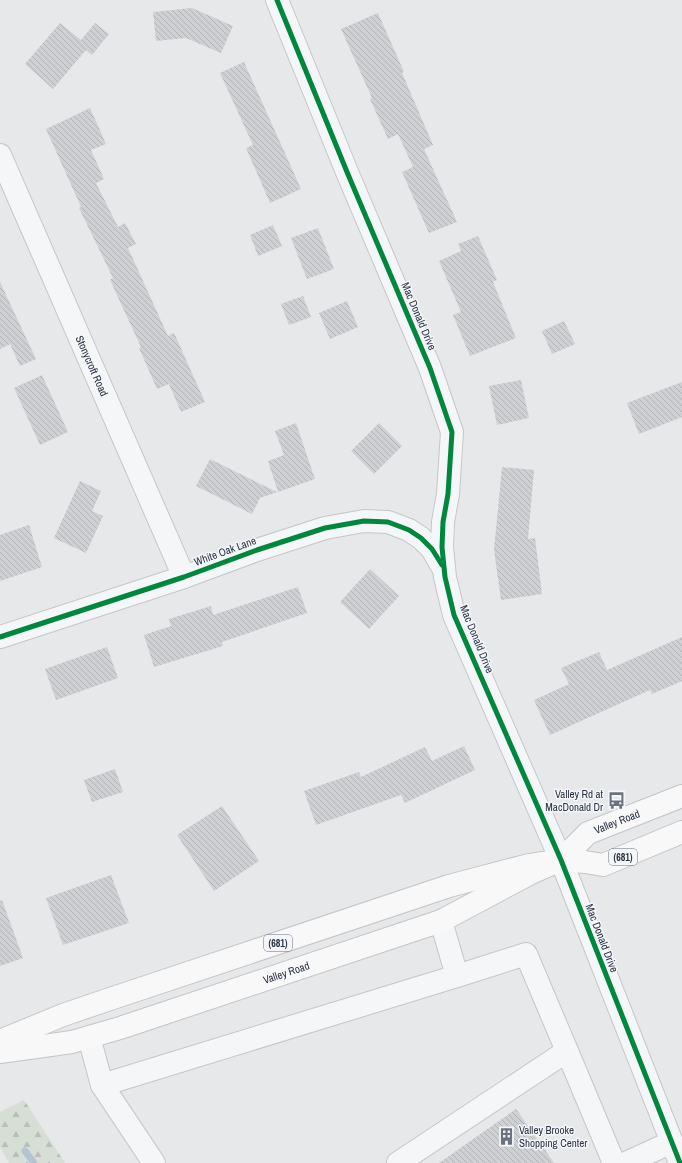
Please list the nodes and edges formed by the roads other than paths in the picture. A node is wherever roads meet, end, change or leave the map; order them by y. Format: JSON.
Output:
{"nodes":[{"id":1,"x":277,"y":0,"type":"edge"},
{"id":2,"x":0,"y":155,"type":"edge"},
{"id":3,"x":444,"y":569,"type":"junction"},
{"id":4,"x":184,"y":577,"type":"junction"},
{"id":5,"x":0,"y":636,"type":"edge"},
{"id":6,"x":682,"y":796,"type":"edge"},
{"id":7,"x":682,"y":832,"type":"edge"},
{"id":8,"x":561,"y":860,"type":"junction"},
{"id":9,"x":441,"y":921,"type":"junction"},
{"id":10,"x":457,"y":976,"type":"junction"},
{"id":11,"x":90,"y":1037,"type":"junction"},
{"id":12,"x":0,"y":1041,"type":"edge"},
{"id":13,"x":567,"y":1051,"type":"junction"},
{"id":14,"x":0,"y":1052,"type":"edge"},
{"id":15,"x":102,"y":1085,"type":"junction"},
{"id":16,"x":672,"y":1142,"type":"junction"},
{"id":17,"x":154,"y":1163,"type":"edge"},
{"id":18,"x":398,"y":1163,"type":"edge"},
{"id":19,"x":614,"y":1163,"type":"edge"},
{"id":20,"x":626,"y":1163,"type":"edge"},
{"id":21,"x":680,"y":1163,"type":"edge"}],
"edges":[{"from":1,"to":3,"type":"street","name":"Mac Donald Drive"},
{"from":2,"to":4,"type":"street","name":"Stonycroft Road"},
{"from":3,"to":4,"type":"street","name":"White Oak Lane"},
{"from":3,"to":8,"type":"street","name":"Mac Donald Drive"},
{"from":4,"to":5,"type":"street","name":"White Oak Lane"},
{"from":6,"to":8,"type":"main road","name":"Valley Road","number":"(681)"},
{"from":7,"to":8,"type":"main road","name":"Valley Road","number":"(681)"},
{"from":8,"to":9,"type":"main road","name":"Valley Road","number":"(681)"},
{"from":8,"to":12,"type":"main road","name":"Valley Road","number":"(681)"},
{"from":8,"to":16,"type":"street","name":"Mac Donald Drive"},
{"from":9,"to":10,"type":"street"},
{"from":9,"to":11,"type":"main road","name":"Valley Road","number":"(681)"},
{"from":10,"to":13,"type":"street"},
{"from":10,"to":15,"type":"street"},
{"from":11,"to":14,"type":"main road","name":"Valley Road","number":"(681)"},
{"from":11,"to":15,"type":"street"},
{"from":13,"to":18,"type":"street"},
{"from":13,"to":19,"type":"street"},
{"from":15,"to":17,"type":"street"},
{"from":16,"to":20,"type":"street"},
{"from":16,"to":21,"type":"street","name":"Mac Donald Drive"}]}
